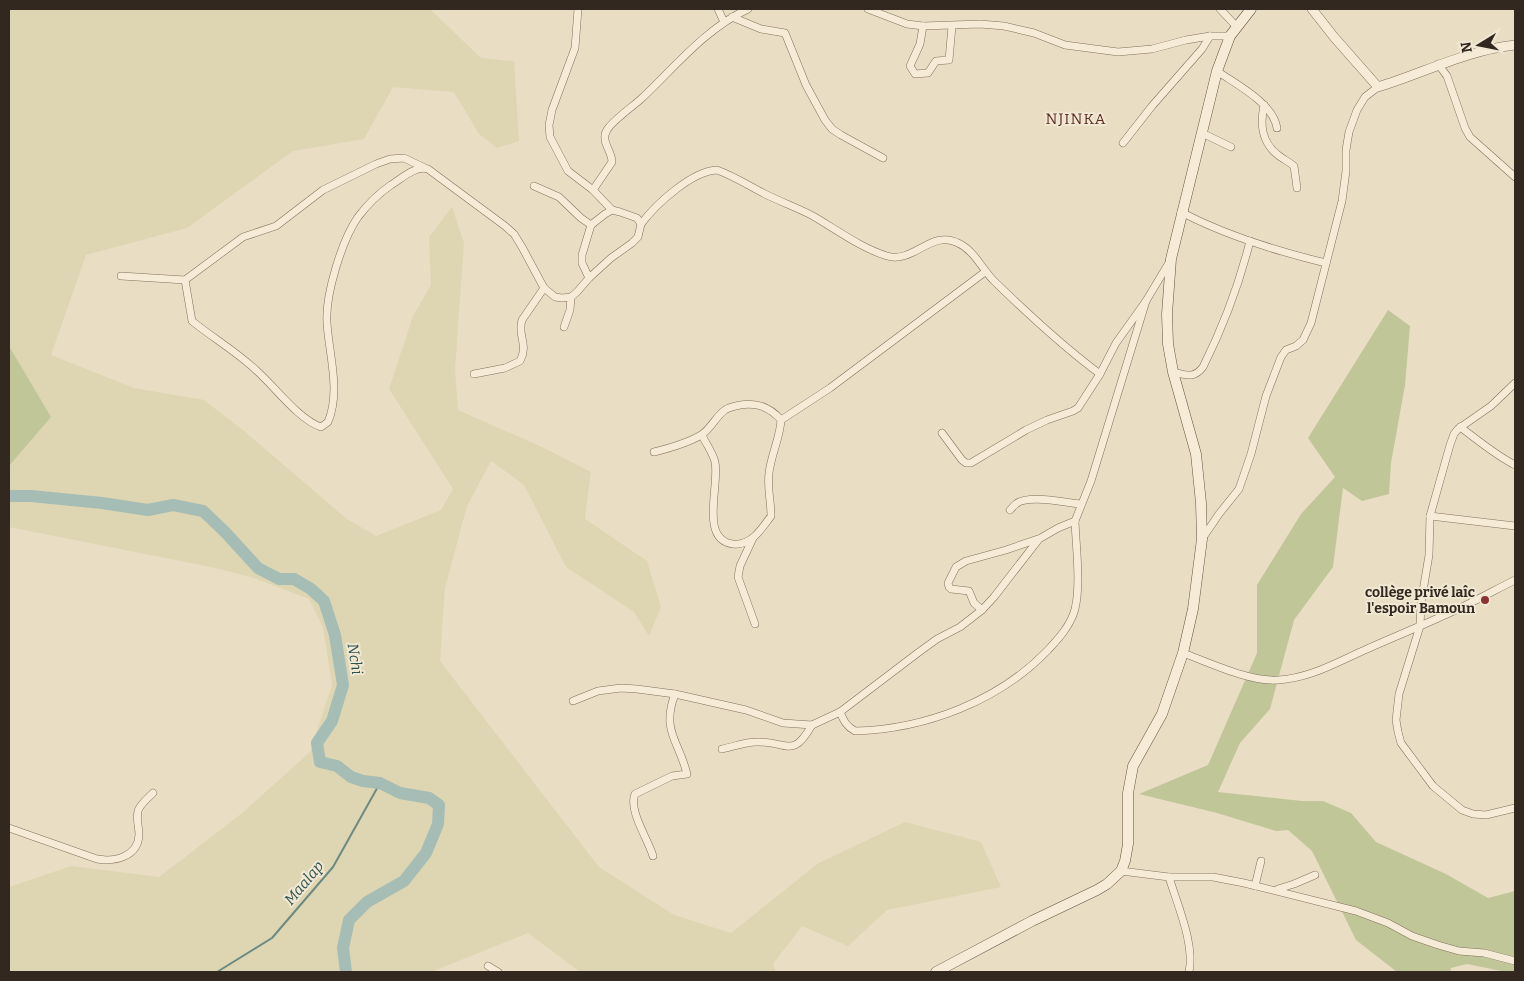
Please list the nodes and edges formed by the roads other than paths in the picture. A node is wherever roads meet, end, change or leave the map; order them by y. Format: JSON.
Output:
{"nodes":[{"id":1,"x":578,"y":9,"type":"edge"},
{"id":2,"x":718,"y":9,"type":"edge"},
{"id":3,"x":748,"y":9,"type":"edge"},
{"id":4,"x":868,"y":9,"type":"edge"},
{"id":5,"x":1220,"y":9,"type":"edge"},
{"id":6,"x":1251,"y":9,"type":"edge"},
{"id":7,"x":1312,"y":9,"type":"edge"},
{"id":8,"x":732,"y":17,"type":"junction"},
{"id":9,"x":724,"y":22,"type":"junction"},
{"id":10,"x":923,"y":26,"type":"junction"},
{"id":11,"x":952,"y":26,"type":"junction"},
{"id":12,"x":1236,"y":26,"type":"junction"},
{"id":13,"x":1210,"y":36,"type":"junction"},
{"id":14,"x":1230,"y":36,"type":"junction"},
{"id":15,"x":1515,"y":45,"type":"edge"},
{"id":16,"x":1438,"y":64,"type":"junction"},
{"id":17,"x":1217,"y":71,"type":"junction"},
{"id":18,"x":1378,"y":87,"type":"junction"},
{"id":19,"x":1264,"y":105,"type":"junction"},
{"id":20,"x":1278,"y":128,"type":"dead end"},
{"id":21,"x":1202,"y":133,"type":"junction"},
{"id":22,"x":1123,"y":142,"type":"dead end"},
{"id":23,"x":1231,"y":147,"type":"dead end"},
{"id":24,"x":883,"y":158,"type":"dead end"},
{"id":25,"x":425,"y":168,"type":"junction"},
{"id":26,"x":1515,"y":177,"type":"edge"},
{"id":27,"x":534,"y":186,"type":"dead end"},
{"id":28,"x":1297,"y":188,"type":"dead end"},
{"id":29,"x":593,"y":190,"type":"junction"},
{"id":30,"x":612,"y":210,"type":"junction"},
{"id":31,"x":1182,"y":212,"type":"junction"},
{"id":32,"x":641,"y":224,"type":"junction"},
{"id":33,"x":591,"y":225,"type":"junction"},
{"id":34,"x":1250,"y":241,"type":"junction"},
{"id":35,"x":1171,"y":259,"type":"junction"},
{"id":36,"x":1326,"y":263,"type":"junction"},
{"id":37,"x":985,"y":272,"type":"junction"},
{"id":38,"x":121,"y":276,"type":"dead end"},
{"id":39,"x":589,"y":278,"type":"junction"},
{"id":40,"x":185,"y":280,"type":"junction"},
{"id":41,"x":544,"y":288,"type":"junction"},
{"id":42,"x":571,"y":298,"type":"junction"},
{"id":43,"x":1146,"y":301,"type":"junction"},
{"id":44,"x":564,"y":327,"type":"dead end"},
{"id":45,"x":1173,"y":372,"type":"junction"},
{"id":46,"x":474,"y":374,"type":"dead end"},
{"id":47,"x":1100,"y":374,"type":"junction"},
{"id":48,"x":1515,"y":383,"type":"edge"},
{"id":49,"x":781,"y":420,"type":"junction"},
{"id":50,"x":1460,"y":427,"type":"junction"},
{"id":51,"x":942,"y":433,"type":"dead end"},
{"id":52,"x":702,"y":435,"type":"junction"},
{"id":53,"x":654,"y":452,"type":"dead end"},
{"id":54,"x":1515,"y":464,"type":"edge"},
{"id":55,"x":1081,"y":504,"type":"junction"},
{"id":56,"x":1010,"y":510,"type":"dead end"},
{"id":57,"x":1430,"y":516,"type":"junction"},
{"id":58,"x":1075,"y":521,"type":"junction"},
{"id":59,"x":1515,"y":526,"type":"edge"},
{"id":60,"x":753,"y":538,"type":"junction"},
{"id":61,"x":1039,"y":539,"type":"junction"},
{"id":62,"x":1202,"y":539,"type":"junction"},
{"id":63,"x":1515,"y":580,"type":"edge"},
{"id":64,"x":982,"y":610,"type":"junction"},
{"id":65,"x":755,"y":624,"type":"dead end"},
{"id":66,"x":1420,"y":626,"type":"junction"},
{"id":67,"x":1183,"y":653,"type":"junction"},
{"id":68,"x":675,"y":694,"type":"junction"},
{"id":69,"x":573,"y":700,"type":"dead end"},
{"id":70,"x":840,"y":712,"type":"junction"},
{"id":71,"x":812,"y":725,"type":"junction"},
{"id":72,"x":722,"y":750,"type":"dead end"},
{"id":73,"x":153,"y":793,"type":"dead end"},
{"id":74,"x":1515,"y":808,"type":"edge"},
{"id":75,"x":9,"y":828,"type":"edge"},
{"id":76,"x":653,"y":856,"type":"dead end"},
{"id":77,"x":1261,"y":861,"type":"dead end"},
{"id":78,"x":1120,"y":871,"type":"junction"},
{"id":79,"x":1315,"y":875,"type":"dead end"},
{"id":80,"x":1169,"y":877,"type":"junction"},
{"id":81,"x":1255,"y":886,"type":"junction"},
{"id":82,"x":1273,"y":890,"type":"junction"},
{"id":83,"x":1515,"y":961,"type":"edge"},
{"id":84,"x":488,"y":966,"type":"dead end"},
{"id":85,"x":498,"y":972,"type":"edge"},
{"id":86,"x":936,"y":972,"type":"edge"},
{"id":87,"x":1189,"y":972,"type":"edge"}],
"edges":[{"from":1,"to":29,"type":"street"},
{"from":2,"to":9,"type":"street"},
{"from":3,"to":8,"type":"street"},
{"from":4,"to":10,"type":"street"},
{"from":5,"to":12,"type":"street"},
{"from":6,"to":12,"type":"main road"},
{"from":7,"to":18,"type":"street"},
{"from":8,"to":9,"type":"street"},
{"from":8,"to":24,"type":"street"},
{"from":9,"to":29,"type":"street"},
{"from":10,"to":11,"type":"street"},
{"from":10,"to":11,"type":"street"},
{"from":11,"to":13,"type":"street"},
{"from":12,"to":14,"type":"main road"},
{"from":13,"to":14,"type":"street"},
{"from":13,"to":22,"type":"street"},
{"from":14,"to":17,"type":"main road"},
{"from":15,"to":16,"type":"street"},
{"from":16,"to":18,"type":"street"},
{"from":16,"to":26,"type":"street"},
{"from":17,"to":19,"type":"street"},
{"from":17,"to":21,"type":"main road"},
{"from":18,"to":36,"type":"street"},
{"from":19,"to":20,"type":"street"},
{"from":19,"to":28,"type":"street"},
{"from":21,"to":23,"type":"street"},
{"from":21,"to":31,"type":"main road"},
{"from":25,"to":40,"type":"street"},
{"from":25,"to":40,"type":"street"},
{"from":25,"to":41,"type":"street"},
{"from":27,"to":33,"type":"street"},
{"from":29,"to":30,"type":"street"},
{"from":30,"to":32,"type":"street"},
{"from":30,"to":33,"type":"street"},
{"from":31,"to":34,"type":"street"},
{"from":31,"to":35,"type":"main road"},
{"from":32,"to":37,"type":"street"},
{"from":32,"to":39,"type":"street"},
{"from":33,"to":39,"type":"street"},
{"from":34,"to":36,"type":"street"},
{"from":34,"to":45,"type":"street"},
{"from":35,"to":43,"type":"street"},
{"from":35,"to":45,"type":"main road"},
{"from":36,"to":62,"type":"street"},
{"from":37,"to":47,"type":"street"},
{"from":37,"to":49,"type":"street"},
{"from":38,"to":40,"type":"street"},
{"from":39,"to":42,"type":"street"},
{"from":41,"to":42,"type":"street"},
{"from":41,"to":46,"type":"street"},
{"from":42,"to":44,"type":"street"},
{"from":43,"to":47,"type":"street"},
{"from":43,"to":55,"type":"street"},
{"from":45,"to":62,"type":"main road"},
{"from":47,"to":51,"type":"street"},
{"from":48,"to":50,"type":"street"},
{"from":49,"to":52,"type":"street"},
{"from":49,"to":60,"type":"street"},
{"from":50,"to":54,"type":"street"},
{"from":50,"to":57,"type":"street"},
{"from":52,"to":53,"type":"street"},
{"from":52,"to":60,"type":"street"},
{"from":55,"to":56,"type":"street"},
{"from":55,"to":58,"type":"street"},
{"from":57,"to":59,"type":"street"},
{"from":57,"to":66,"type":"street"},
{"from":58,"to":61,"type":"street"},
{"from":58,"to":70,"type":"street"},
{"from":60,"to":65,"type":"street"},
{"from":61,"to":64,"type":"street"},
{"from":61,"to":64,"type":"street"},
{"from":62,"to":67,"type":"main road"},
{"from":63,"to":66,"type":"street"},
{"from":64,"to":70,"type":"street"},
{"from":66,"to":67,"type":"street"},
{"from":66,"to":74,"type":"street"},
{"from":67,"to":78,"type":"main road"},
{"from":68,"to":69,"type":"street"},
{"from":68,"to":71,"type":"street"},
{"from":68,"to":76,"type":"street"},
{"from":70,"to":71,"type":"street"},
{"from":71,"to":72,"type":"street"},
{"from":73,"to":75,"type":"street"},
{"from":77,"to":81,"type":"street"},
{"from":78,"to":80,"type":"street"},
{"from":78,"to":86,"type":"main road"},
{"from":79,"to":82,"type":"street"},
{"from":80,"to":81,"type":"street"},
{"from":80,"to":87,"type":"street"},
{"from":81,"to":82,"type":"street"},
{"from":82,"to":83,"type":"street"},
{"from":84,"to":85,"type":"street"}]}
